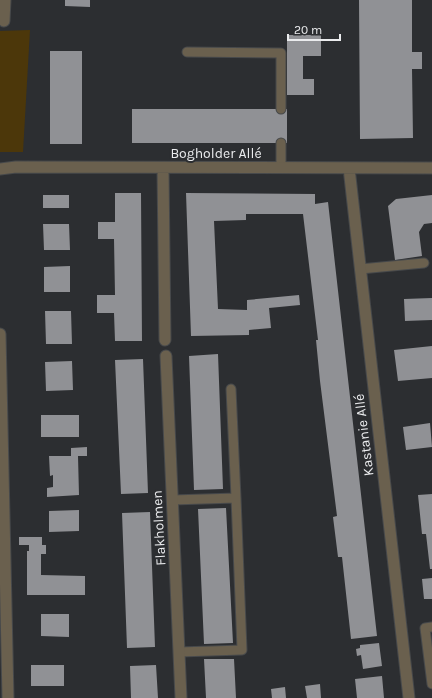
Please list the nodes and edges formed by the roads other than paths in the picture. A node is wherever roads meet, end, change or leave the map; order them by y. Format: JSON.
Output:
{"nodes":[{"id":1,"x":5,"y":0,"type":"edge"},
{"id":2,"x":4,"y":21,"type":"dead end"},
{"id":3,"x":187,"y":52,"type":"dead end"},
{"id":4,"x":281,"y":109,"type":"dead end"},
{"id":5,"x":281,"y":143,"type":"dead end"},
{"id":6,"x":281,"y":168,"type":"junction"},
{"id":7,"x":349,"y":168,"type":"junction"},
{"id":8,"x":432,"y":168,"type":"edge"},
{"id":9,"x":0,"y":169,"type":"edge"},
{"id":10,"x":163,"y":169,"type":"junction"},
{"id":11,"x":424,"y":263,"type":"dead end"},
{"id":12,"x":360,"y":269,"type":"junction"},
{"id":13,"x":0,"y":334,"type":"edge"},
{"id":14,"x":165,"y":340,"type":"dead end"},
{"id":15,"x":166,"y":356,"type":"dead end"},
{"id":16,"x":231,"y":389,"type":"dead end"},
{"id":17,"x":236,"y":498,"type":"junction"},
{"id":18,"x":172,"y":500,"type":"junction"},
{"id":19,"x":432,"y":627,"type":"edge"},
{"id":20,"x":179,"y":652,"type":"junction"},
{"id":21,"x":432,"y":684,"type":"edge"},
{"id":22,"x":8,"y":698,"type":"edge"},
{"id":23,"x":181,"y":698,"type":"edge"},
{"id":24,"x":409,"y":698,"type":"edge"}],
"edges":[{"from":1,"to":2,"type":"street"},
{"from":3,"to":4,"type":"lane"},
{"from":5,"to":6,"type":"lane"},
{"from":6,"to":7,"type":"street","name":"Bogholder Allé"},
{"from":6,"to":10,"type":"street","name":"Bogholder Allé"},
{"from":7,"to":8,"type":"street","name":"Bogholder Allé"},
{"from":7,"to":12,"type":"street","name":"Kastanie Allé"},
{"from":9,"to":10,"type":"street","name":"Bogholder Allé"},
{"from":10,"to":14,"type":"street"},
{"from":11,"to":12,"type":"lane"},
{"from":12,"to":24,"type":"street","name":"Kastanie Allé"},
{"from":13,"to":22,"type":"street"},
{"from":15,"to":18,"type":"street","name":"Flakholmen"},
{"from":16,"to":17,"type":"lane"},
{"from":17,"to":18,"type":"lane"},
{"from":17,"to":20,"type":"lane"},
{"from":18,"to":20,"type":"street","name":"Flakholmen"},
{"from":19,"to":21,"type":"lane"},
{"from":20,"to":23,"type":"street","name":"Flakholmen"}]}
